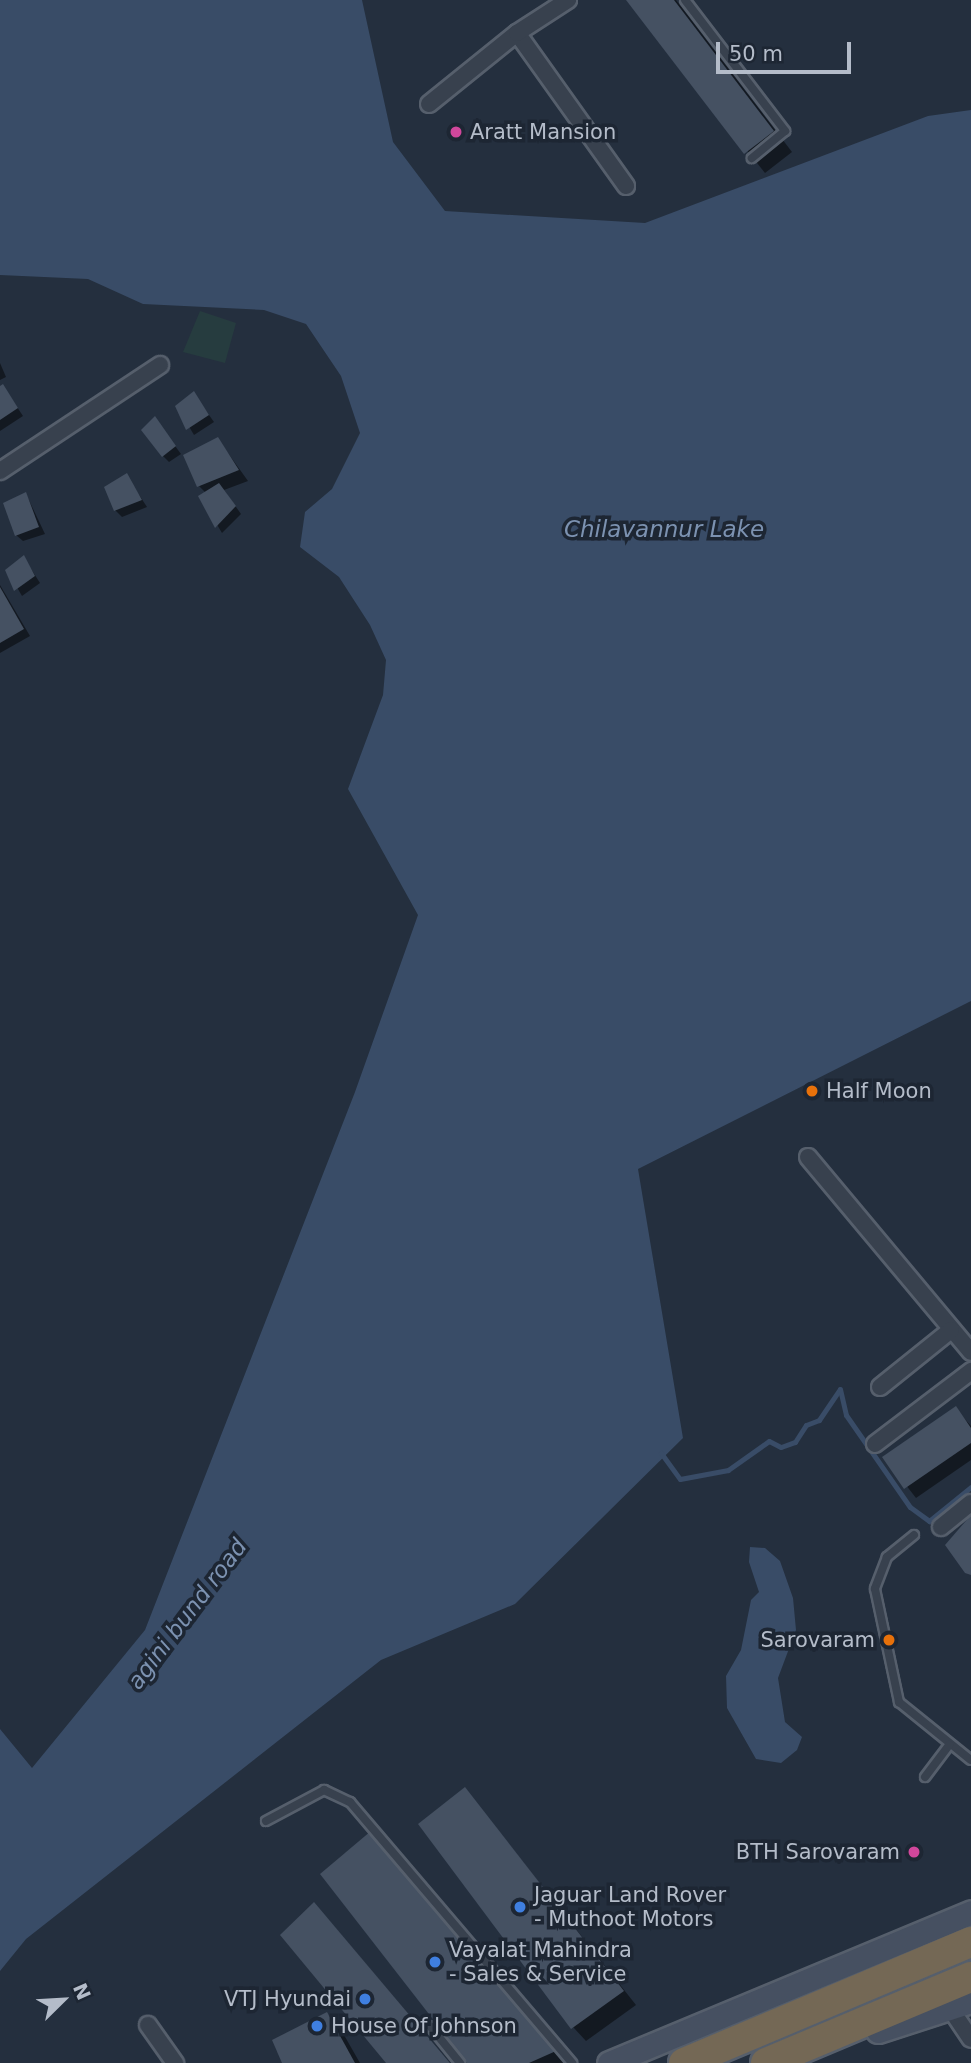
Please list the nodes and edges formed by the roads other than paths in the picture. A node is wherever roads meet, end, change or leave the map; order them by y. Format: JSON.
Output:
{"nodes":[{"id":1,"x":568,"y":0,"type":"edge"},
{"id":2,"x":685,"y":0,"type":"edge"},
{"id":3,"x":517,"y":33,"type":"junction"},
{"id":4,"x":429,"y":104,"type":"dead end"},
{"id":5,"x":752,"y":158,"type":"dead end"},
{"id":6,"x":626,"y":187,"type":"dead end"},
{"id":7,"x":160,"y":365,"type":"dead end"},
{"id":8,"x":0,"y":471,"type":"edge"},
{"id":9,"x":808,"y":1157,"type":"dead end"},
{"id":10,"x":951,"y":1330,"type":"junction"},
{"id":11,"x":971,"y":1352,"type":"edge"},
{"id":12,"x":971,"y":1371,"type":"edge"},
{"id":13,"x":880,"y":1387,"type":"dead end"},
{"id":14,"x":875,"y":1444,"type":"dead end"},
{"id":15,"x":971,"y":1503,"type":"edge"},
{"id":16,"x":942,"y":1527,"type":"dead end"},
{"id":17,"x":914,"y":1535,"type":"dead end"},
{"id":18,"x":949,"y":1745,"type":"junction"},
{"id":19,"x":971,"y":1760,"type":"edge"},
{"id":20,"x":925,"y":1777,"type":"dead end"},
{"id":21,"x":266,"y":1821,"type":"dead end"},
{"id":22,"x":971,"y":1912,"type":"edge"},
{"id":23,"x":971,"y":1942,"type":"edge"},
{"id":24,"x":971,"y":1977,"type":"edge"},
{"id":25,"x":960,"y":2004,"type":"edge"},
{"id":26,"x":148,"y":2025,"type":"dead end"},
{"id":27,"x":430,"y":2026,"type":"dead end"},
{"id":28,"x":773,"y":2026,"type":"junction"},
{"id":29,"x":971,"y":2039,"type":"edge"},
{"id":30,"x":784,"y":2060,"type":"edge"},
{"id":31,"x":174,"y":2063,"type":"edge"},
{"id":32,"x":460,"y":2063,"type":"edge"},
{"id":33,"x":572,"y":2063,"type":"edge"},
{"id":34,"x":609,"y":2063,"type":"edge"},
{"id":35,"x":684,"y":2063,"type":"edge"}],
"edges":[{"from":1,"to":3,"type":"street"},
{"from":2,"to":5,"type":"lane"},
{"from":3,"to":4,"type":"street"},
{"from":3,"to":6,"type":"street"},
{"from":7,"to":8,"type":"street"},
{"from":9,"to":10,"type":"street"},
{"from":10,"to":11,"type":"street"},
{"from":10,"to":13,"type":"street"},
{"from":12,"to":14,"type":"street"},
{"from":15,"to":16,"type":"street"},
{"from":17,"to":18,"type":"lane"},
{"from":18,"to":19,"type":"lane"},
{"from":18,"to":20,"type":"lane"},
{"from":21,"to":33,"type":"lane"},
{"from":22,"to":34,"type":"street"},
{"from":23,"to":28,"type":"highway"},
{"from":24,"to":30,"type":"highway"},
{"from":25,"to":29,"type":"street"},
{"from":25,"to":30,"type":"street"},
{"from":26,"to":31,"type":"street"},
{"from":27,"to":32,"type":"lane"},
{"from":28,"to":30,"type":"highway"},
{"from":28,"to":35,"type":"highway"}]}
